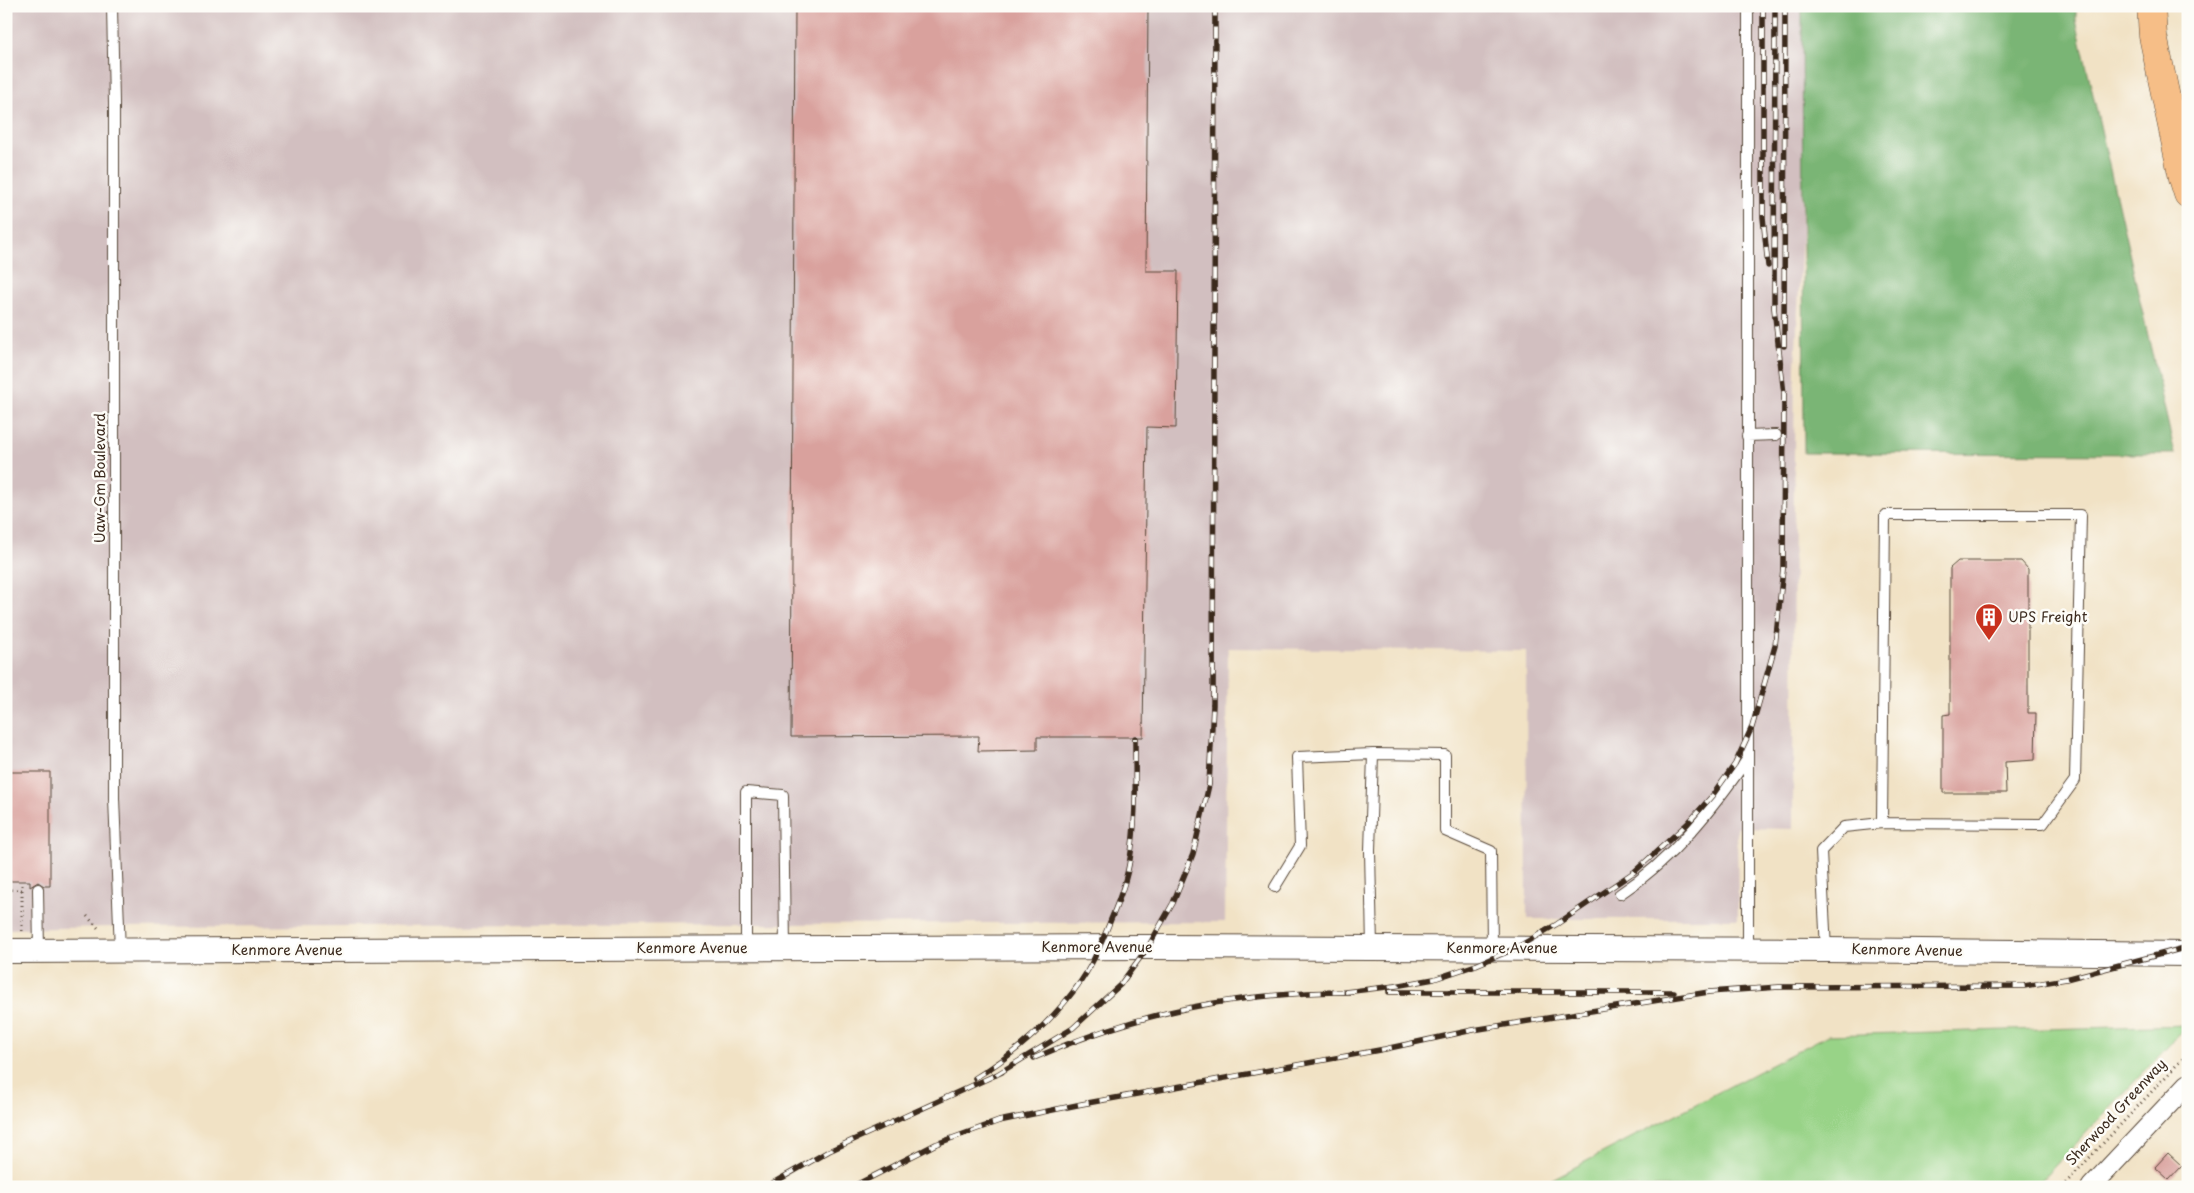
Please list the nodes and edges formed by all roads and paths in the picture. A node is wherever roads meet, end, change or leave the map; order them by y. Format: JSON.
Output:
{"nodes":[{"id":1,"x":112,"y":6,"type":"edge"},
{"id":2,"x":1748,"y":6,"type":"edge"},
{"id":3,"x":2151,"y":6,"type":"edge"},
{"id":4,"x":2188,"y":194,"type":"edge"},
{"id":5,"x":1776,"y":435,"type":"dead end"},
{"id":6,"x":1747,"y":436,"type":"junction"},
{"id":7,"x":1372,"y":754,"type":"junction"},
{"id":8,"x":1748,"y":758,"type":"junction"},
{"id":9,"x":1882,"y":823,"type":"junction"},
{"id":10,"x":22,"y":882,"type":"dead end"},
{"id":11,"x":1275,"y":887,"type":"dead end"},
{"id":12,"x":38,"y":889,"type":"dead end"},
{"id":13,"x":6,"y":890,"type":"edge"},
{"id":14,"x":22,"y":890,"type":"junction"},
{"id":15,"x":27,"y":890,"type":"dead end"},
{"id":16,"x":1620,"y":894,"type":"dead end"},
{"id":17,"x":87,"y":916,"type":"dead end"},
{"id":18,"x":90,"y":920,"type":"dead end"},
{"id":19,"x":22,"y":932,"type":"dead end"},
{"id":20,"x":746,"y":948,"type":"junction"},
{"id":21,"x":785,"y":948,"type":"junction"},
{"id":22,"x":1372,"y":948,"type":"junction"},
{"id":23,"x":1492,"y":948,"type":"junction"},
{"id":24,"x":1748,"y":950,"type":"junction"},
{"id":25,"x":1826,"y":950,"type":"junction"},
{"id":26,"x":6,"y":951,"type":"edge"},
{"id":27,"x":39,"y":951,"type":"junction"},
{"id":28,"x":120,"y":951,"type":"junction"},
{"id":29,"x":2188,"y":954,"type":"edge"},
{"id":30,"x":2188,"y":1053,"type":"edge"},
{"id":31,"x":2188,"y":1084,"type":"edge"},
{"id":32,"x":2062,"y":1187,"type":"edge"},
{"id":33,"x":2091,"y":1187,"type":"edge"}],
"edges":[{"from":1,"to":28,"type":"lane","name":"Uaw-Gm Boulevard"},
{"from":2,"to":6,"type":"lane"},
{"from":3,"to":4,"type":"highway"},
{"from":5,"to":6,"type":"lane"},
{"from":6,"to":8,"type":"lane"},
{"from":7,"to":11,"type":"lane"},
{"from":7,"to":22,"type":"lane"},
{"from":7,"to":23,"type":"lane"},
{"from":8,"to":16,"type":"lane"},
{"from":8,"to":24,"type":"lane"},
{"from":9,"to":9,"type":"lane"},
{"from":9,"to":25,"type":"lane"},
{"from":10,"to":14,"type":"path"},
{"from":12,"to":27,"type":"lane"},
{"from":13,"to":14,"type":"path"},
{"from":14,"to":15,"type":"path"},
{"from":14,"to":19,"type":"path"},
{"from":17,"to":18,"type":"path"},
{"from":20,"to":21,"type":"street","name":"Kenmore Avenue"},
{"from":20,"to":21,"type":"lane"},
{"from":20,"to":28,"type":"street","name":"Kenmore Avenue"},
{"from":21,"to":22,"type":"street","name":"Kenmore Avenue"},
{"from":22,"to":23,"type":"street","name":"Kenmore Avenue"},
{"from":23,"to":24,"type":"street","name":"Kenmore Avenue"},
{"from":24,"to":25,"type":"street","name":"Kenmore Avenue"},
{"from":25,"to":29,"type":"street","name":"Kenmore Avenue"},
{"from":26,"to":27,"type":"street","name":"Kenmore Avenue"},
{"from":27,"to":28,"type":"street","name":"Kenmore Avenue"},
{"from":30,"to":32,"type":"path","name":"Sherwood Greenway"},
{"from":31,"to":33,"type":"street"}]}
